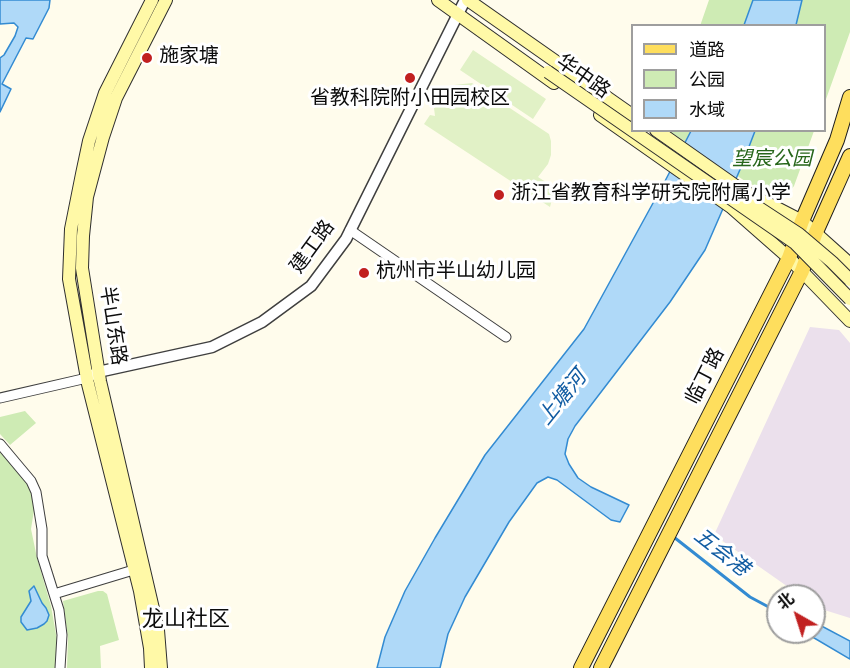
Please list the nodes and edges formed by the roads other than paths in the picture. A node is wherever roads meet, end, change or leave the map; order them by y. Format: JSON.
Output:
{"nodes":[{"id":1,"x":152,"y":0,"type":"edge"},
{"id":2,"x":166,"y":0,"type":"edge"},
{"id":3,"x":438,"y":0,"type":"edge"},
{"id":4,"x":467,"y":0,"type":"edge"},
{"id":5,"x":457,"y":14,"type":"junction"},
{"id":6,"x":493,"y":17,"type":"junction"},
{"id":7,"x":482,"y":31,"type":"junction"},
{"id":8,"x":549,"y":69,"type":"junction"},
{"id":9,"x":850,"y":97,"type":"edge"},
{"id":10,"x":631,"y":113,"type":"edge"},
{"id":11,"x":631,"y":121,"type":"edge"},
{"id":12,"x":631,"y":127,"type":"edge"},
{"id":13,"x":638,"y":132,"type":"edge"},
{"id":14,"x":648,"y":132,"type":"edge"},
{"id":15,"x":659,"y":132,"type":"edge"},
{"id":16,"x":850,"y":156,"type":"edge"},
{"id":17,"x":802,"y":221,"type":"junction"},
{"id":18,"x":350,"y":230,"type":"junction"},
{"id":19,"x":816,"y":232,"type":"junction"},
{"id":20,"x":789,"y":258,"type":"junction"},
{"id":21,"x":850,"y":264,"type":"edge"},
{"id":22,"x":802,"y":271,"type":"junction"},
{"id":23,"x":850,"y":280,"type":"edge"},
{"id":24,"x":850,"y":299,"type":"edge"},
{"id":25,"x":850,"y":321,"type":"edge"},
{"id":26,"x":506,"y":337,"type":"dead end"},
{"id":27,"x":93,"y":375,"type":"junction"},
{"id":28,"x":0,"y":398,"type":"edge"},
{"id":29,"x":0,"y":444,"type":"edge"},
{"id":30,"x":139,"y":568,"type":"junction"},
{"id":31,"x":54,"y":594,"type":"junction"},
{"id":32,"x":60,"y":668,"type":"edge"},
{"id":33,"x":151,"y":668,"type":"edge"},
{"id":34,"x":161,"y":668,"type":"edge"},
{"id":35,"x":581,"y":668,"type":"edge"},
{"id":36,"x":601,"y":668,"type":"edge"}],
"edges":[{"from":1,"to":27,"type":"main road","name":"半山东路"},
{"from":2,"to":27,"type":"main road","name":"半山东路"},
{"from":3,"to":5,"type":"main road","name":"华中路"},
{"from":4,"to":5,"type":"street","name":"建工路"},
{"from":4,"to":6,"type":"main road","name":"华中路"},
{"from":5,"to":7,"type":"main road","name":"华中路"},
{"from":5,"to":18,"type":"street","name":"建工路"},
{"from":6,"to":8,"type":"main road","name":"华中路"},
{"from":6,"to":10,"type":"main road","name":"华中路"},
{"from":7,"to":8,"type":"main road","name":"华中路"},
{"from":7,"to":20,"type":"main road","name":"华中路"},
{"from":8,"to":11,"type":"main road","name":"华中路"},
{"from":8,"to":12,"type":"main road","name":"华中路","bridge":true},
{"from":9,"to":17,"type":"main road","name":"临丁路"},
{"from":13,"to":24,"type":"main road","name":"华中路","bridge":true},
{"from":14,"to":23,"type":"main road","bridge":true},
{"from":15,"to":17,"type":"main road"},
{"from":16,"to":19,"type":"main road","name":"临丁路"},
{"from":17,"to":19,"type":"main road"},
{"from":17,"to":20,"type":"main road","name":"临丁路"},
{"from":18,"to":26,"type":"street"},
{"from":18,"to":27,"type":"street","name":"建工路"},
{"from":19,"to":21,"type":"main road"},
{"from":19,"to":22,"type":"main road","name":"临丁路"},
{"from":20,"to":22,"type":"main road","name":"华中路"},
{"from":20,"to":35,"type":"main road","name":"临丁路"},
{"from":22,"to":25,"type":"main road","name":"华中路"},
{"from":22,"to":36,"type":"main road","name":"临丁路"},
{"from":27,"to":28,"type":"street"},
{"from":27,"to":30,"type":"main road","name":"半山东路"},
{"from":29,"to":31,"type":"street"},
{"from":30,"to":31,"type":"street"},
{"from":30,"to":33,"type":"main road","name":"半山东路"},
{"from":30,"to":34,"type":"main road","name":"半山东路"},
{"from":31,"to":32,"type":"street"}]}
